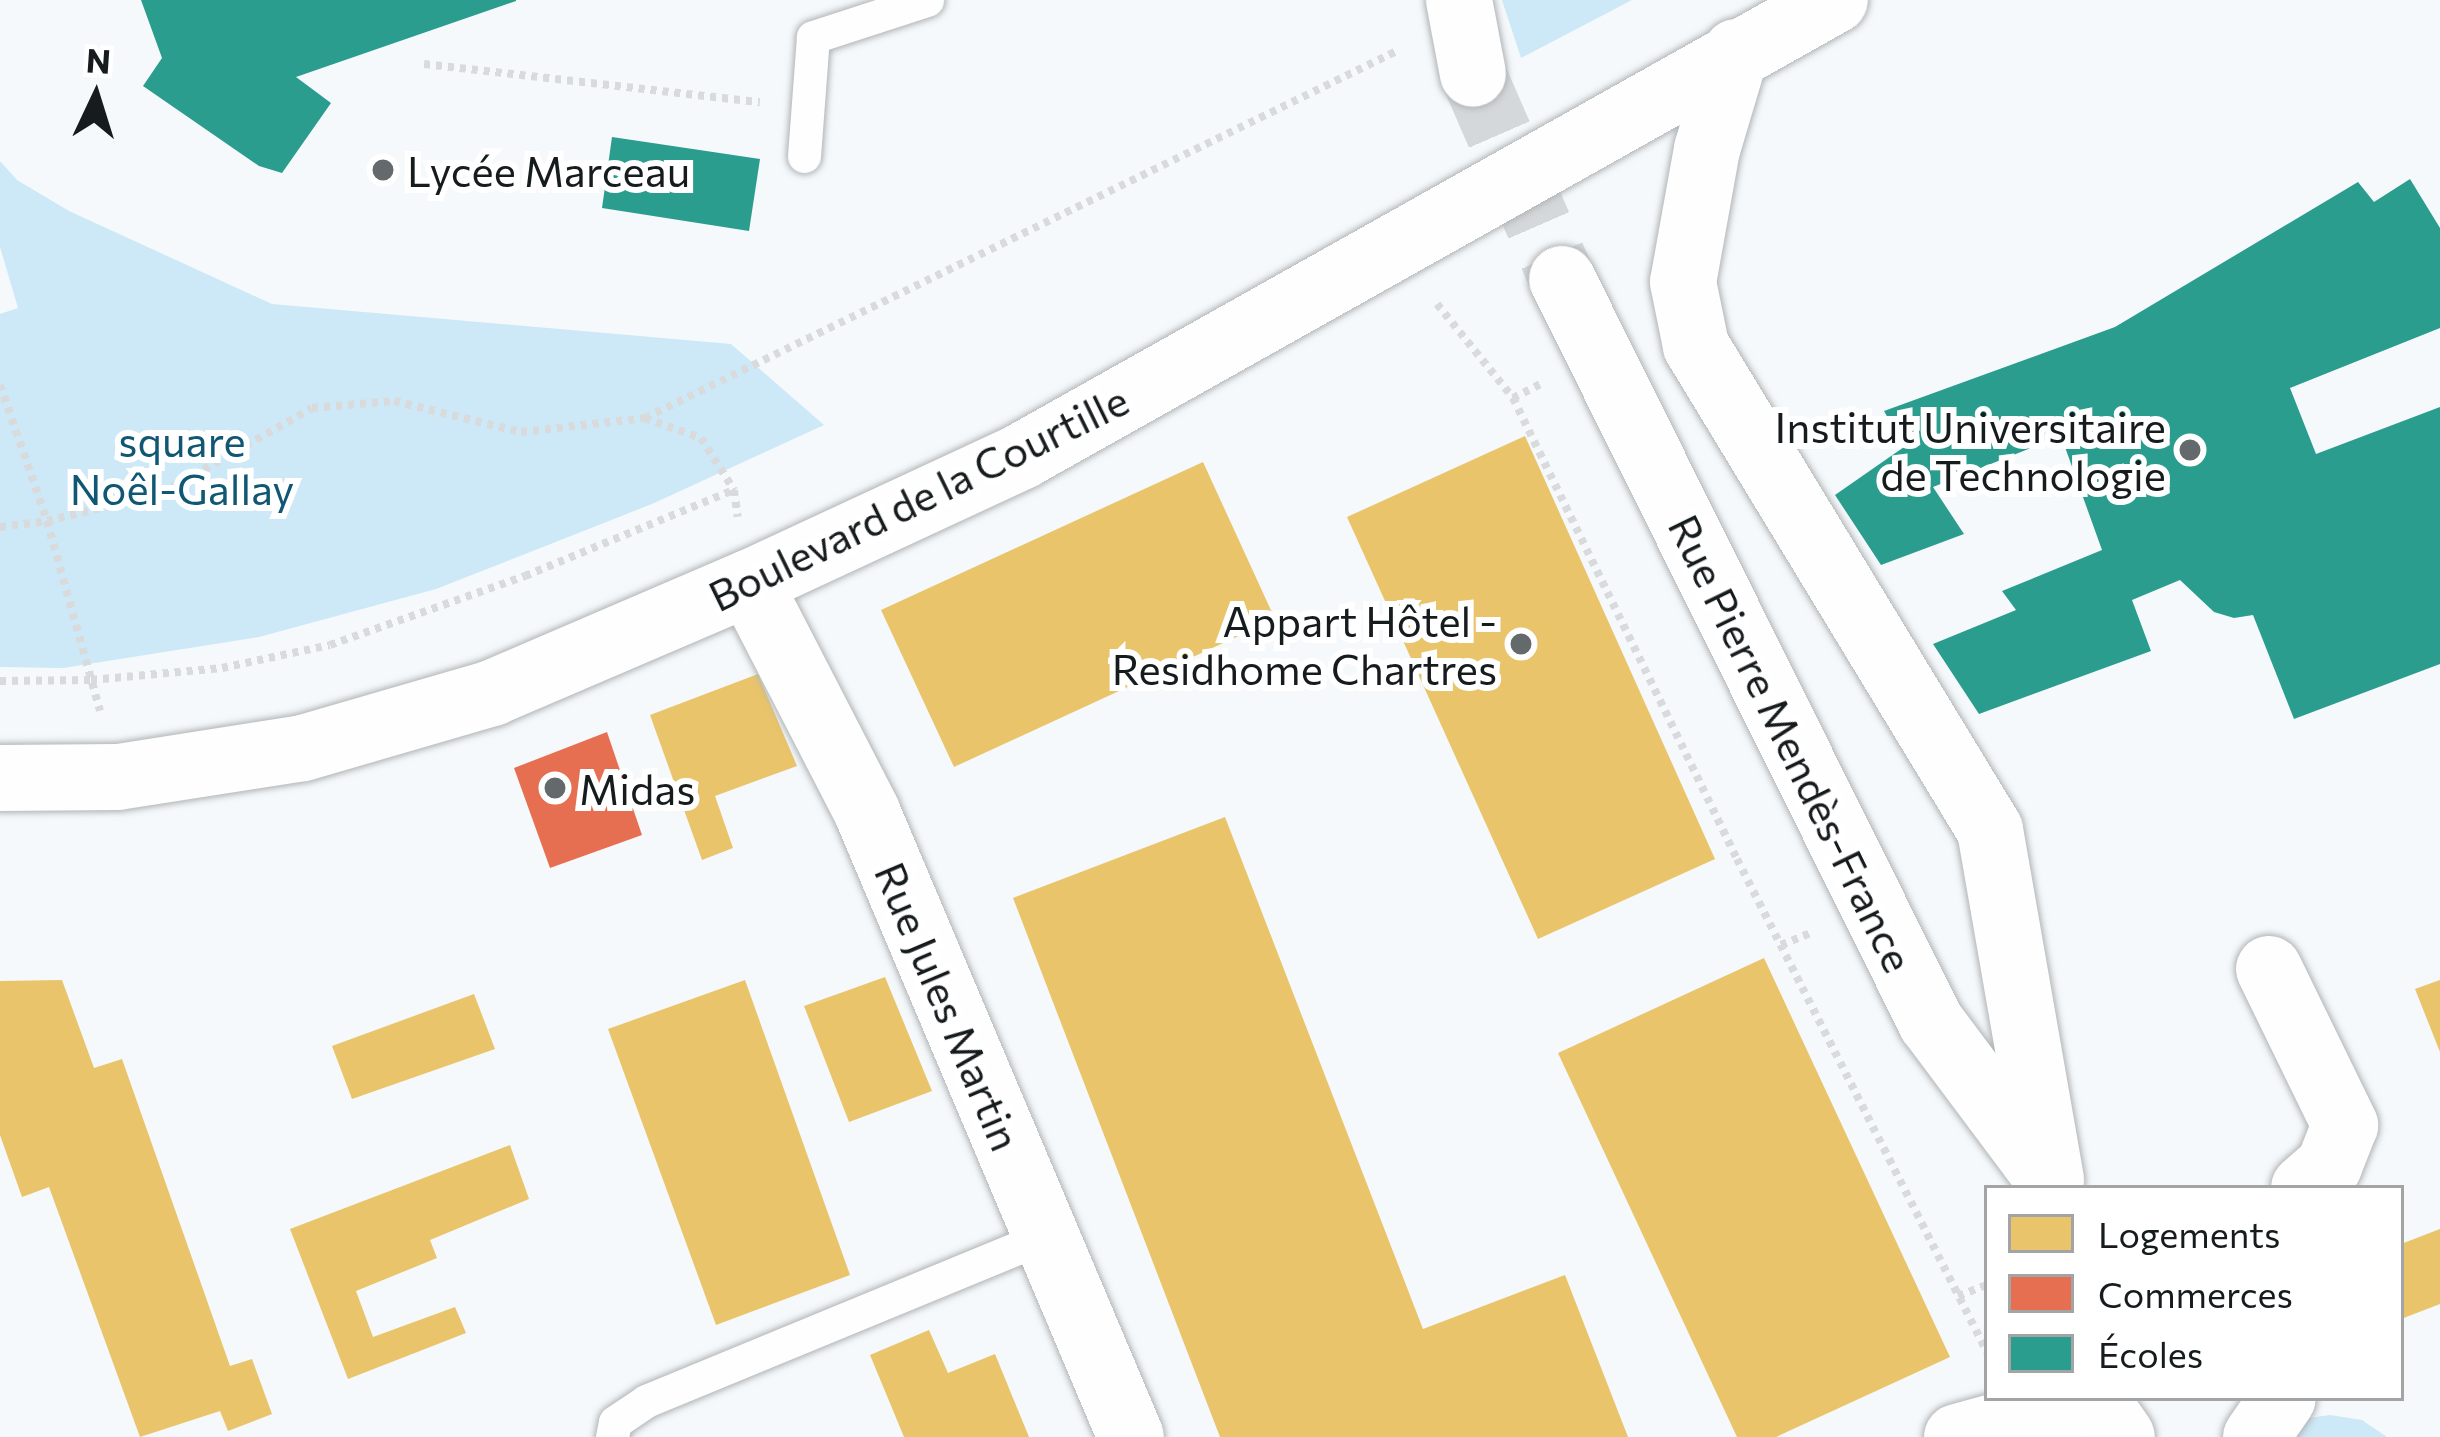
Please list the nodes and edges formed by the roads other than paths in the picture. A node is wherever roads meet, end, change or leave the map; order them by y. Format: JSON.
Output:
{"nodes":[{"id":1,"x":927,"y":0,"type":"edge"},
{"id":2,"x":1835,"y":0,"type":"edge"},
{"id":3,"x":1736,"y":52,"type":"junction"},
{"id":4,"x":804,"y":156,"type":"dead end"},
{"id":5,"x":1562,"y":279,"type":"tunnel mouth"},
{"id":6,"x":749,"y":583,"type":"junction"},
{"id":7,"x":0,"y":778,"type":"edge"},
{"id":8,"x":2269,"y":969,"type":"dead end"},
{"id":9,"x":2053,"y":1185,"type":"edge"},
{"id":10,"x":2307,"y":1185,"type":"edge"},
{"id":11,"x":1046,"y":1236,"type":"junction"},
{"id":12,"x":2088,"y":1401,"type":"edge"},
{"id":13,"x":2096,"y":1401,"type":"edge"},
{"id":14,"x":2281,"y":1401,"type":"edge"},
{"id":15,"x":612,"y":1437,"type":"edge"},
{"id":16,"x":1131,"y":1437,"type":"edge"},
{"id":17,"x":1957,"y":1437,"type":"edge"},
{"id":18,"x":2122,"y":1437,"type":"edge"},
{"id":19,"x":2256,"y":1437,"type":"edge"}],
"edges":[{"from":1,"to":4,"type":"lane"},
{"from":2,"to":3,"type":"main road","name":"Boulevard de la Courtille"},
{"from":3,"to":6,"type":"main road","name":"Boulevard de la Courtille"},
{"from":3,"to":9,"type":"main road"},
{"from":5,"to":9,"type":"main road","name":"Rue Pierre Mendès-France"},
{"from":6,"to":7,"type":"main road","name":"Boulevard de la Courtille"},
{"from":6,"to":11,"type":"main road","name":"Rue Jules Martin"},
{"from":8,"to":10,"type":"main road"},
{"from":11,"to":15,"type":"lane"},
{"from":11,"to":16,"type":"main road","name":"Rue Jules Martin"},
{"from":12,"to":17,"type":"main road"},
{"from":13,"to":18,"type":"main road"},
{"from":14,"to":19,"type":"main road"}]}
